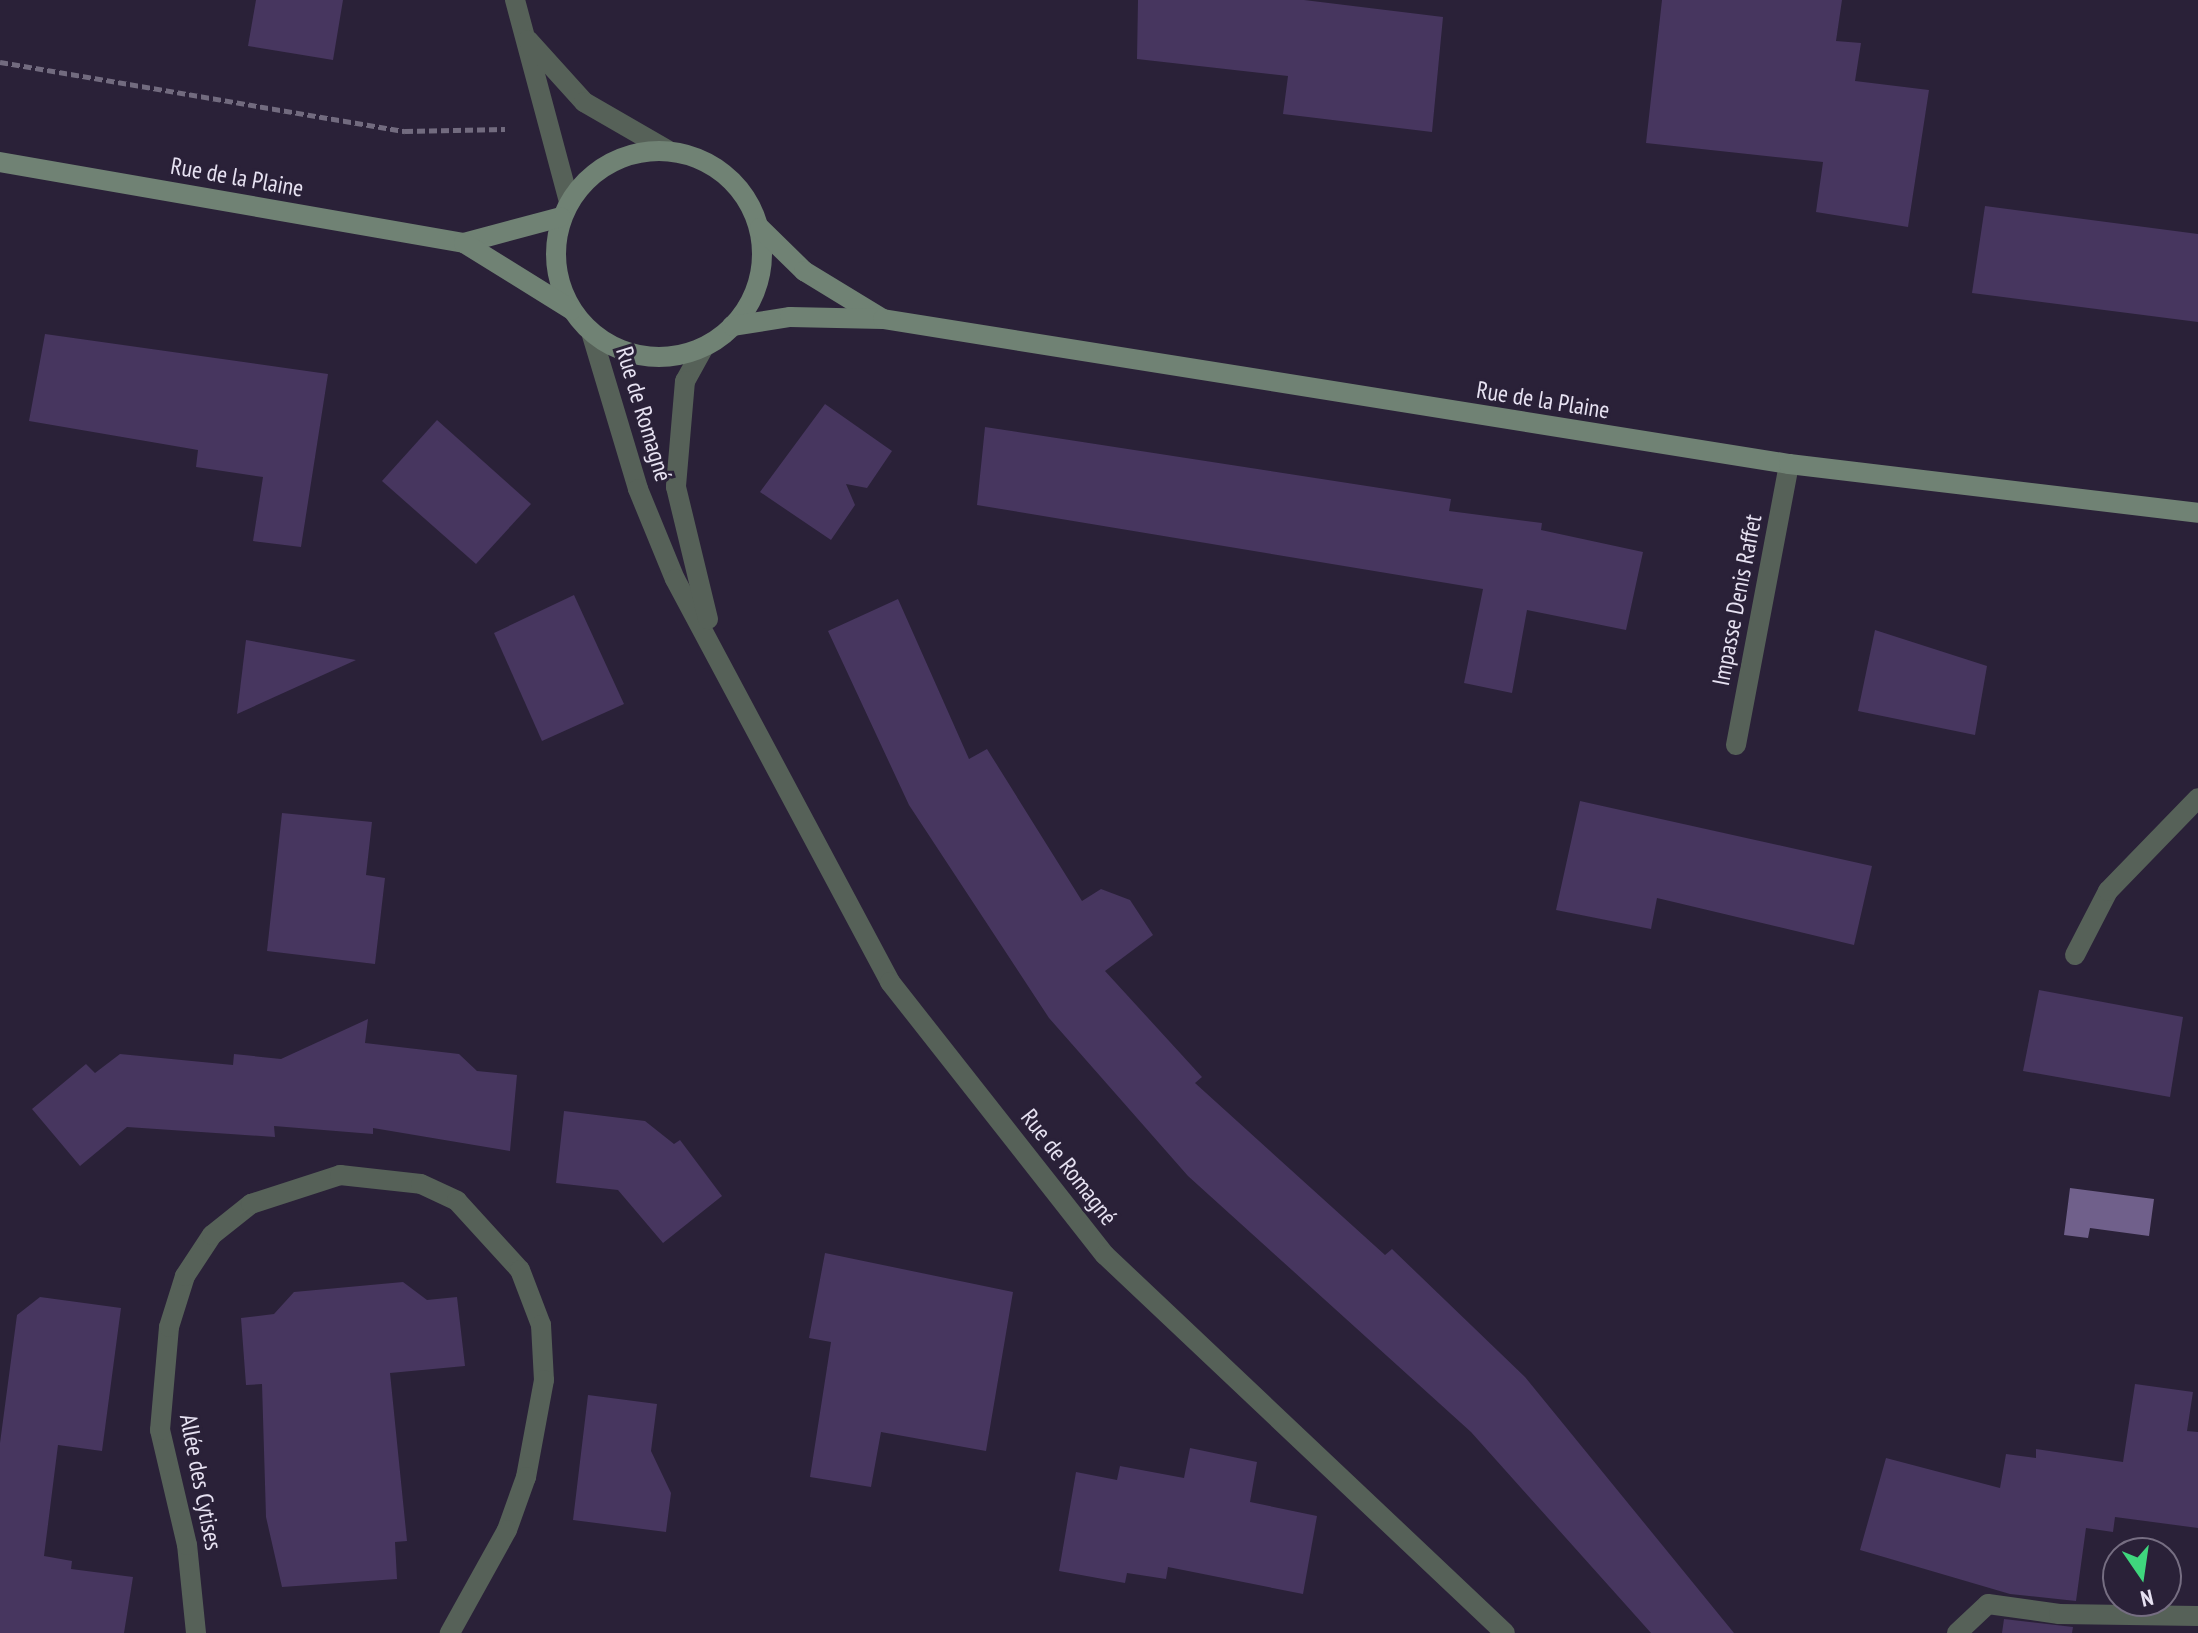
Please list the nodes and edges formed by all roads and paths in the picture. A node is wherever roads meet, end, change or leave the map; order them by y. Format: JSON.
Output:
{"nodes":[{"id":1,"x":515,"y":0,"type":"edge"},
{"id":2,"x":526,"y":38,"type":"junction"},
{"id":3,"x":0,"y":62,"type":"edge"},
{"id":4,"x":545,"y":129,"type":"junction"},
{"id":5,"x":667,"y":150,"type":"junction"},
{"id":6,"x":0,"y":162,"type":"edge"},
{"id":7,"x":565,"y":210,"type":"junction"},
{"id":8,"x":760,"y":228,"type":"junction"},
{"id":9,"x":464,"y":243,"type":"junction"},
{"id":10,"x":572,"y":310,"type":"junction"},
{"id":11,"x":883,"y":319,"type":"junction"},
{"id":12,"x":732,"y":326,"type":"junction"},
{"id":13,"x":591,"y":332,"type":"junction"},
{"id":14,"x":704,"y":347,"type":"junction"},
{"id":15,"x":1789,"y":464,"type":"junction"},
{"id":16,"x":2198,"y":513,"type":"edge"},
{"id":17,"x":713,"y":639,"type":"junction"},
{"id":18,"x":1736,"y":745,"type":"dead end"},
{"id":19,"x":2198,"y":798,"type":"edge"},
{"id":20,"x":2075,"y":955,"type":"dead end"},
{"id":21,"x":2198,"y":1616,"type":"edge"},
{"id":22,"x":196,"y":1633,"type":"edge"},
{"id":23,"x":450,"y":1633,"type":"edge"},
{"id":24,"x":1505,"y":1633,"type":"edge"},
{"id":25,"x":1957,"y":1633,"type":"edge"}],
"edges":[{"from":1,"to":2,"type":"street"},
{"from":2,"to":4,"type":"street"},
{"from":2,"to":5,"type":"street"},
{"from":3,"to":4,"type":"path"},
{"from":4,"to":7,"type":"street"},
{"from":5,"to":7,"type":"street"},
{"from":5,"to":8,"type":"street"},
{"from":6,"to":9,"type":"street","name":"Rue de la Plaine"},
{"from":7,"to":9,"type":"street","name":"Rue de la Plaine"},
{"from":7,"to":10,"type":"street"},
{"from":8,"to":11,"type":"street","name":"Rue de la Plaine"},
{"from":8,"to":12,"type":"street"},
{"from":9,"to":10,"type":"street","name":"Rue de la Plaine"},
{"from":10,"to":13,"type":"street"},
{"from":11,"to":12,"type":"street","name":"Rue de la Plaine"},
{"from":11,"to":15,"type":"street","name":"Rue de la Plaine"},
{"from":12,"to":14,"type":"street"},
{"from":13,"to":14,"type":"street"},
{"from":13,"to":17,"type":"street","name":"Rue de Romagné"},
{"from":14,"to":17,"type":"street","name":"Rue de Romagné"},
{"from":15,"to":16,"type":"street","name":"Rue de la Plaine"},
{"from":15,"to":18,"type":"street","name":"Impasse Denis Raffet"},
{"from":17,"to":24,"type":"street","name":"Rue de Romagné"},
{"from":19,"to":20,"type":"street"},
{"from":21,"to":25,"type":"street"},
{"from":22,"to":23,"type":"street","name":"Allée des Cytises"}]}
